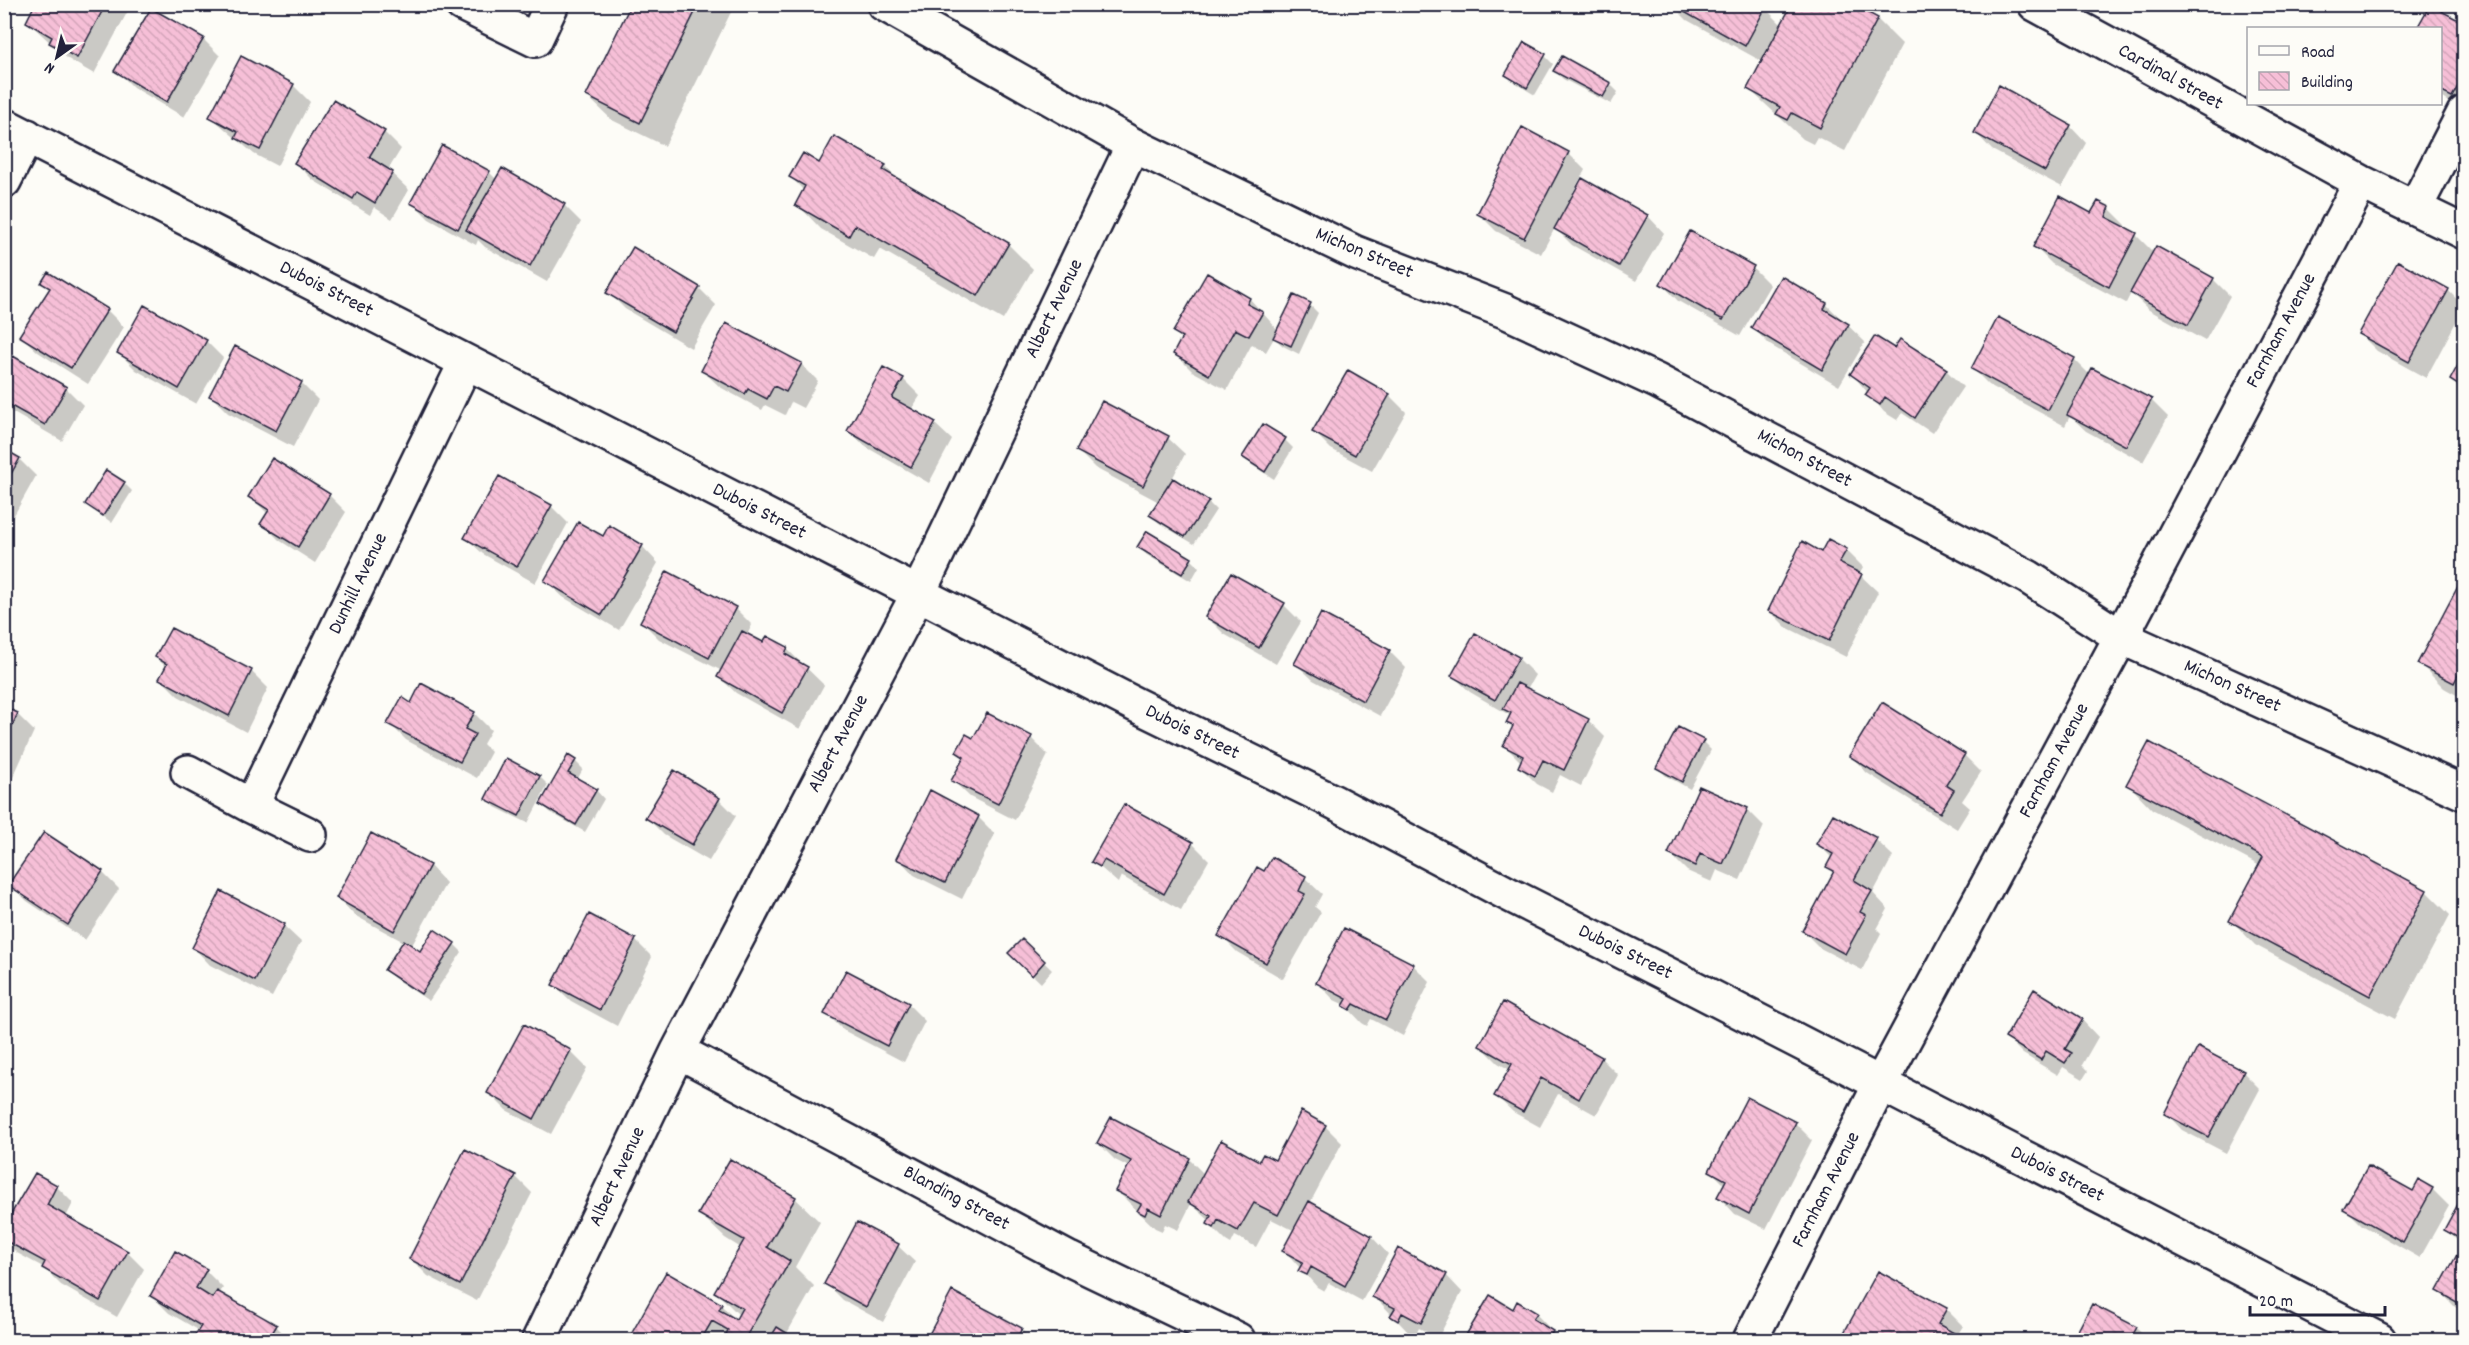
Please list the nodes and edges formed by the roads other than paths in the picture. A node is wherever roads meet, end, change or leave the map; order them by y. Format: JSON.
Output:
{"nodes":[{"id":1,"x":462,"y":4,"type":"edge"},
{"id":2,"x":552,"y":4,"type":"edge"},
{"id":3,"x":884,"y":4,"type":"edge"},
{"id":4,"x":2035,"y":4,"type":"edge"},
{"id":5,"x":2464,"y":113,"type":"edge"},
{"id":6,"x":16,"y":131,"type":"edge"},
{"id":7,"x":1133,"y":145,"type":"junction"},
{"id":8,"x":4,"y":181,"type":"edge"},
{"id":9,"x":2361,"y":182,"type":"junction"},
{"id":10,"x":2415,"y":208,"type":"junction"},
{"id":11,"x":2464,"y":232,"type":"edge"},
{"id":12,"x":466,"y":362,"type":"junction"},
{"id":13,"x":918,"y":594,"type":"junction"},
{"id":14,"x":2121,"y":637,"type":"junction"},
{"id":15,"x":189,"y":772,"type":"dead end"},
{"id":16,"x":2464,"y":793,"type":"edge"},
{"id":17,"x":251,"y":806,"type":"junction"},
{"id":18,"x":310,"y":835,"type":"dead end"},
{"id":19,"x":678,"y":1051,"type":"junction"},
{"id":20,"x":1881,"y":1083,"type":"junction"},
{"id":21,"x":539,"y":1341,"type":"edge"},
{"id":22,"x":1238,"y":1341,"type":"edge"},
{"id":23,"x":1750,"y":1341,"type":"edge"},
{"id":24,"x":2379,"y":1341,"type":"edge"}],
"edges":[{"from":1,"to":2,"type":"street"},
{"from":3,"to":7,"type":"street","name":"Michon Street"},
{"from":4,"to":9,"type":"street","name":"Cardinal Street"},
{"from":5,"to":10,"type":"street"},
{"from":6,"to":8,"type":"street"},
{"from":6,"to":12,"type":"street","name":"Dubois Street"},
{"from":7,"to":13,"type":"street","name":"Albert Avenue"},
{"from":7,"to":14,"type":"street","name":"Michon Street"},
{"from":9,"to":10,"type":"street","name":"Cardinal Street"},
{"from":9,"to":14,"type":"street","name":"Farnham Avenue"},
{"from":10,"to":11,"type":"street","name":"Cardinal Street"},
{"from":12,"to":13,"type":"street","name":"Dubois Street"},
{"from":12,"to":17,"type":"street","name":"Dunhill Avenue"},
{"from":13,"to":19,"type":"street","name":"Albert Avenue"},
{"from":13,"to":20,"type":"street","name":"Dubois Street"},
{"from":14,"to":16,"type":"street","name":"Michon Street"},
{"from":14,"to":20,"type":"street","name":"Farnham Avenue"},
{"from":15,"to":17,"type":"street"},
{"from":17,"to":18,"type":"street"},
{"from":19,"to":21,"type":"street","name":"Albert Avenue"},
{"from":19,"to":22,"type":"street","name":"Blanding Street"},
{"from":20,"to":23,"type":"street","name":"Farnham Avenue"},
{"from":20,"to":24,"type":"street","name":"Dubois Street"}]}
